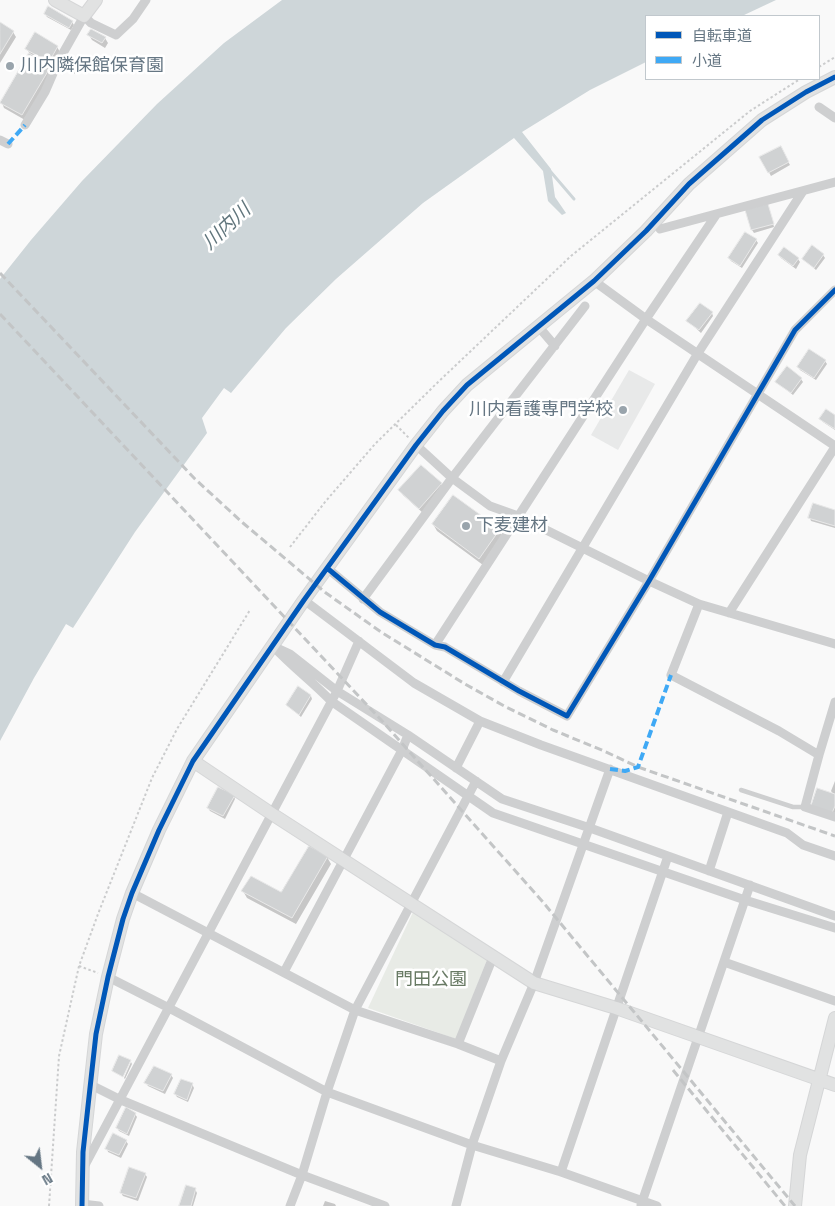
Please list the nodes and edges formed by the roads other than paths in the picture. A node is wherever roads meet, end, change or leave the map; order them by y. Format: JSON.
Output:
{"nodes":[{"id":1,"x":54,"y":0,"type":"edge"},
{"id":2,"x":96,"y":0,"type":"edge"},
{"id":3,"x":146,"y":0,"type":"edge"},
{"id":4,"x":84,"y":16,"type":"junction"},
{"id":5,"x":835,"y":77,"type":"edge"},
{"id":6,"x":820,"y":107,"type":"dead end"},
{"id":7,"x":835,"y":118,"type":"edge"},
{"id":8,"x":25,"y":125,"type":"dead end"},
{"id":9,"x":835,"y":182,"type":"edge"},
{"id":10,"x":803,"y":191,"type":"junction"},
{"id":11,"x":716,"y":215,"type":"junction"},
{"id":12,"x":660,"y":229,"type":"dead end"},
{"id":13,"x":594,"y":281,"type":"junction"},
{"id":14,"x":835,"y":290,"type":"edge"},
{"id":15,"x":585,"y":306,"type":"dead end"},
{"id":16,"x":646,"y":319,"type":"junction"},
{"id":17,"x":538,"y":326,"type":"junction"},
{"id":18,"x":555,"y":346,"type":"junction"},
{"id":19,"x":698,"y":353,"type":"junction"},
{"id":20,"x":760,"y":394,"type":"junction"},
{"id":21,"x":416,"y":445,"type":"junction"},
{"id":22,"x":835,"y":447,"type":"edge"},
{"id":23,"x":452,"y":478,"type":"junction"},
{"id":24,"x":518,"y":516,"type":"junction"},
{"id":25,"x":582,"y":548,"type":"junction"},
{"id":26,"x":327,"y":568,"type":"junction"},
{"id":27,"x":648,"y":581,"type":"junction"},
{"id":28,"x":363,"y":599,"type":"junction"},
{"id":29,"x":304,"y":600,"type":"junction"},
{"id":30,"x":700,"y":604,"type":"junction"},
{"id":31,"x":728,"y":613,"type":"junction"},
{"id":32,"x":359,"y":641,"type":"junction"},
{"id":33,"x":435,"y":644,"type":"junction"},
{"id":34,"x":835,"y":644,"type":"edge"},
{"id":35,"x":273,"y":646,"type":"junction"},
{"id":36,"x":503,"y":682,"type":"junction"},
{"id":37,"x":337,"y":691,"type":"junction"},
{"id":38,"x":331,"y":701,"type":"junction"},
{"id":39,"x":835,"y":702,"type":"edge"},
{"id":40,"x":480,"y":720,"type":"junction"},
{"id":41,"x":408,"y":735,"type":"junction"},
{"id":42,"x":402,"y":750,"type":"junction"},
{"id":43,"x":819,"y":755,"type":"junction"},
{"id":44,"x":194,"y":761,"type":"junction"},
{"id":45,"x":456,"y":768,"type":"junction"},
{"id":46,"x":610,"y":769,"type":"junction"},
{"id":47,"x":476,"y":781,"type":"junction"},
{"id":48,"x":741,"y":790,"type":"dead end"},
{"id":49,"x":469,"y":796,"type":"junction"},
{"id":50,"x":805,"y":807,"type":"junction"},
{"id":51,"x":728,"y":812,"type":"junction"},
{"id":52,"x":272,"y":814,"type":"junction"},
{"id":53,"x":835,"y":817,"type":"edge"},
{"id":54,"x":590,"y":828,"type":"junction"},
{"id":55,"x":584,"y":844,"type":"junction"},
{"id":56,"x":668,"y":856,"type":"junction"},
{"id":57,"x":835,"y":856,"type":"edge"},
{"id":58,"x":344,"y":860,"type":"junction"},
{"id":59,"x":663,"y":871,"type":"junction"},
{"id":60,"x":709,"y":871,"type":"junction"},
{"id":61,"x":750,"y":885,"type":"junction"},
{"id":62,"x":132,"y":893,"type":"junction"},
{"id":63,"x":745,"y":900,"type":"junction"},
{"id":64,"x":410,"y":904,"type":"junction"},
{"id":65,"x":835,"y":916,"type":"edge"},
{"id":66,"x":835,"y":928,"type":"edge"},
{"id":67,"x":208,"y":933,"type":"junction"},
{"id":68,"x":493,"y":957,"type":"junction"},
{"id":69,"x":724,"y":962,"type":"junction"},
{"id":70,"x":284,"y":972,"type":"junction"},
{"id":71,"x":108,"y":977,"type":"junction"},
{"id":72,"x":534,"y":983,"type":"junction"},
{"id":73,"x":835,"y":1001,"type":"edge"},
{"id":74,"x":169,"y":1008,"type":"junction"},
{"id":75,"x":616,"y":1008,"type":"junction"},
{"id":76,"x":355,"y":1010,"type":"junction"},
{"id":77,"x":835,"y":1018,"type":"edge"},
{"id":78,"x":698,"y":1038,"type":"junction"},
{"id":79,"x":458,"y":1044,"type":"junction"},
{"id":80,"x":501,"y":1062,"type":"junction"},
{"id":81,"x":818,"y":1079,"type":"junction"},
{"id":82,"x":90,"y":1085,"type":"junction"},
{"id":83,"x":835,"y":1085,"type":"edge"},
{"id":84,"x":326,"y":1092,"type":"junction"},
{"id":85,"x":121,"y":1100,"type":"junction"},
{"id":86,"x":472,"y":1145,"type":"junction"},
{"id":87,"x":83,"y":1170,"type":"junction"},
{"id":88,"x":560,"y":1172,"type":"junction"},
{"id":89,"x":302,"y":1175,"type":"junction"},
{"id":90,"x":642,"y":1203,"type":"edge"},
{"id":91,"x":82,"y":1205,"type":"edge"},
{"id":92,"x":99,"y":1206,"type":"edge"},
{"id":93,"x":290,"y":1206,"type":"edge"},
{"id":94,"x":385,"y":1206,"type":"edge"},
{"id":95,"x":456,"y":1206,"type":"edge"},
{"id":96,"x":657,"y":1206,"type":"edge"},
{"id":97,"x":795,"y":1206,"type":"edge"}],
"edges":[{"from":1,"to":4,"type":"street"},
{"from":2,"to":4,"type":"street"},
{"from":3,"to":4,"type":"street"},
{"from":4,"to":8,"type":"street"},
{"from":5,"to":13,"type":"street"},
{"from":6,"to":7,"type":"street"},
{"from":9,"to":10,"type":"street"},
{"from":10,"to":11,"type":"street"},
{"from":10,"to":19,"type":"street"},
{"from":11,"to":12,"type":"street"},
{"from":11,"to":16,"type":"street"},
{"from":13,"to":16,"type":"street"},
{"from":13,"to":17,"type":"street"},
{"from":14,"to":20,"type":"street"},
{"from":15,"to":18,"type":"street"},
{"from":16,"to":19,"type":"street"},
{"from":16,"to":24,"type":"street"},
{"from":17,"to":18,"type":"street"},
{"from":17,"to":21,"type":"street"},
{"from":18,"to":23,"type":"street"},
{"from":19,"to":20,"type":"street"},
{"from":19,"to":25,"type":"street"},
{"from":20,"to":22,"type":"street"},
{"from":20,"to":27,"type":"street"},
{"from":21,"to":23,"type":"street"},
{"from":21,"to":26,"type":"street"},
{"from":22,"to":31,"type":"street"},
{"from":23,"to":24,"type":"street"},
{"from":23,"to":28,"type":"street"},
{"from":24,"to":25,"type":"street"},
{"from":24,"to":33,"type":"street"},
{"from":25,"to":27,"type":"street"},
{"from":25,"to":36,"type":"street"},
{"from":26,"to":28,"type":"street"},
{"from":26,"to":29,"type":"street"},
{"from":27,"to":30,"type":"street"},
{"from":27,"to":36,"type":"street"},
{"from":28,"to":33,"type":"street"},
{"from":29,"to":32,"type":"street"},
{"from":29,"to":35,"type":"street"},
{"from":30,"to":31,"type":"street"},
{"from":30,"to":43,"type":"street"},
{"from":31,"to":34,"type":"street"},
{"from":32,"to":37,"type":"street"},
{"from":32,"to":40,"type":"street"},
{"from":33,"to":36,"type":"street"},
{"from":35,"to":37,"type":"street"},
{"from":35,"to":38,"type":"street"},
{"from":35,"to":44,"type":"street"},
{"from":37,"to":38,"type":"street"},
{"from":37,"to":41,"type":"street"},
{"from":38,"to":42,"type":"street"},
{"from":38,"to":52,"type":"street"},
{"from":39,"to":43,"type":"street"},
{"from":40,"to":45,"type":"street"},
{"from":40,"to":46,"type":"street"},
{"from":41,"to":42,"type":"street"},
{"from":41,"to":45,"type":"street"},
{"from":42,"to":49,"type":"street"},
{"from":42,"to":58,"type":"street"},
{"from":43,"to":50,"type":"street"},
{"from":44,"to":52,"type":"street"},
{"from":44,"to":62,"type":"street"},
{"from":45,"to":47,"type":"street"},
{"from":46,"to":51,"type":"street"},
{"from":46,"to":54,"type":"street"},
{"from":47,"to":49,"type":"street"},
{"from":47,"to":54,"type":"street"},
{"from":48,"to":50,"type":"lane"},
{"from":49,"to":55,"type":"street"},
{"from":49,"to":64,"type":"street"},
{"from":50,"to":53,"type":"street"},
{"from":51,"to":57,"type":"street"},
{"from":51,"to":60,"type":"street"},
{"from":52,"to":58,"type":"street"},
{"from":52,"to":67,"type":"street"},
{"from":54,"to":55,"type":"street"},
{"from":54,"to":56,"type":"street"},
{"from":55,"to":59,"type":"street"},
{"from":55,"to":72,"type":"street"},
{"from":56,"to":59,"type":"street"},
{"from":56,"to":60,"type":"street"},
{"from":58,"to":64,"type":"street"},
{"from":58,"to":70,"type":"street"},
{"from":59,"to":63,"type":"street"},
{"from":59,"to":75,"type":"street"},
{"from":60,"to":61,"type":"street"},
{"from":61,"to":63,"type":"street"},
{"from":61,"to":65,"type":"street"},
{"from":62,"to":67,"type":"street"},
{"from":62,"to":71,"type":"street"},
{"from":63,"to":66,"type":"street"},
{"from":63,"to":69,"type":"street"},
{"from":64,"to":68,"type":"street"},
{"from":64,"to":76,"type":"street"},
{"from":67,"to":70,"type":"street"},
{"from":67,"to":74,"type":"street"},
{"from":68,"to":72,"type":"street"},
{"from":68,"to":79,"type":"street"},
{"from":69,"to":73,"type":"street"},
{"from":69,"to":78,"type":"street"},
{"from":70,"to":76,"type":"street"},
{"from":71,"to":74,"type":"street"},
{"from":71,"to":82,"type":"street"},
{"from":72,"to":75,"type":"street"},
{"from":72,"to":80,"type":"street"},
{"from":74,"to":84,"type":"street"},
{"from":74,"to":85,"type":"street"},
{"from":75,"to":78,"type":"street"},
{"from":75,"to":88,"type":"street"},
{"from":76,"to":79,"type":"street"},
{"from":76,"to":84,"type":"street"},
{"from":77,"to":81,"type":"street"},
{"from":78,"to":81,"type":"street"},
{"from":78,"to":90,"type":"street"},
{"from":79,"to":80,"type":"street"},
{"from":80,"to":86,"type":"street"},
{"from":81,"to":83,"type":"street"},
{"from":81,"to":97,"type":"street"},
{"from":82,"to":85,"type":"street"},
{"from":82,"to":87,"type":"street"},
{"from":84,"to":86,"type":"street"},
{"from":84,"to":89,"type":"street"},
{"from":85,"to":87,"type":"street"},
{"from":85,"to":89,"type":"street"},
{"from":86,"to":88,"type":"street"},
{"from":86,"to":95,"type":"street"},
{"from":87,"to":91,"type":"street"},
{"from":88,"to":90,"type":"street"},
{"from":89,"to":93,"type":"street"},
{"from":89,"to":94,"type":"street"},
{"from":90,"to":96,"type":"street"},
{"from":91,"to":92,"type":"street"}]}
